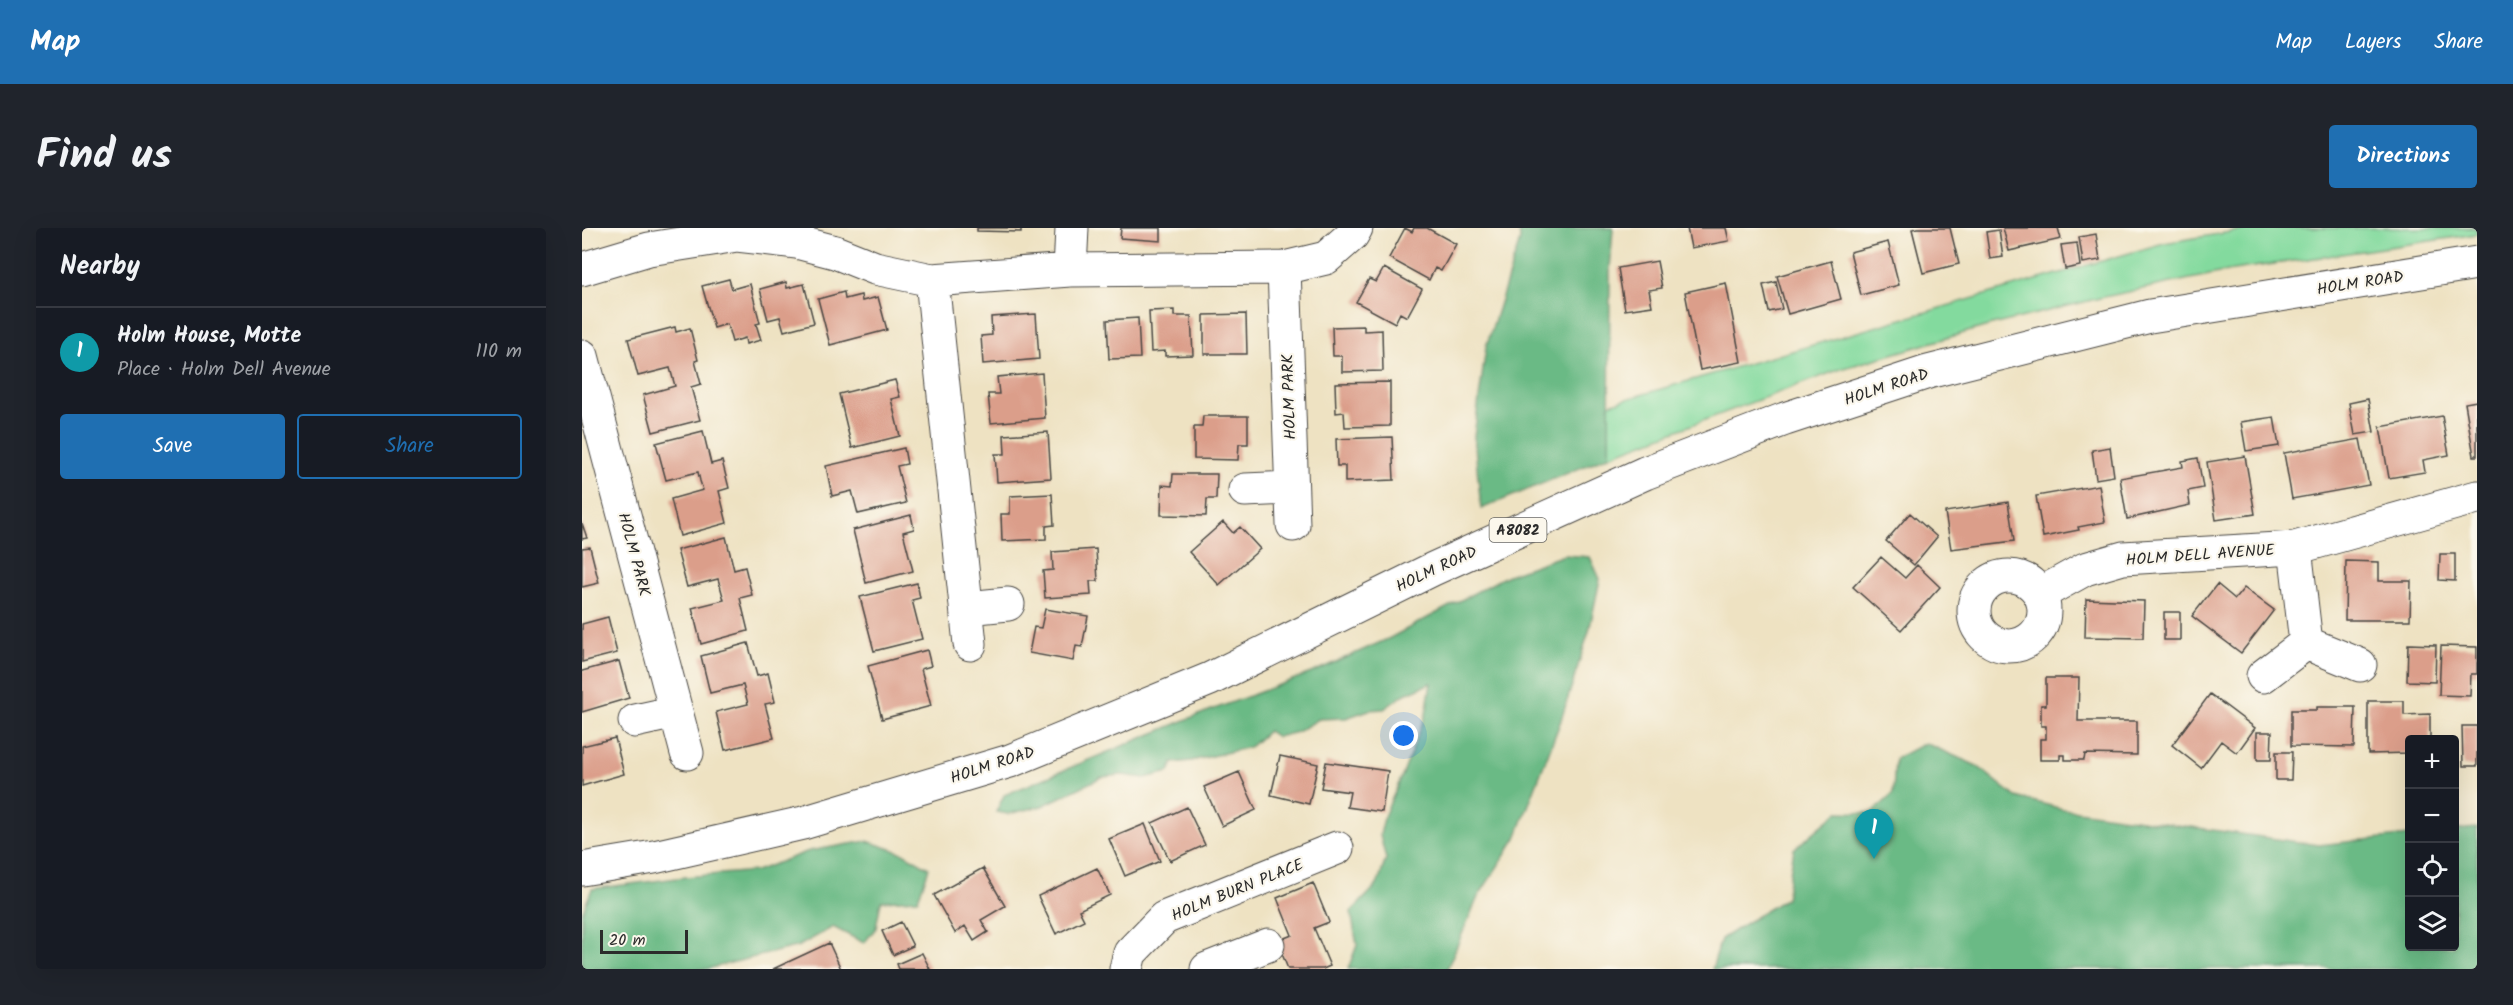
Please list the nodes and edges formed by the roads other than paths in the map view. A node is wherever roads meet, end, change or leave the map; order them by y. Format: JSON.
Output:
{"nodes":[{"id":1,"x":1072,"y":228,"type":"edge"},
{"id":2,"x":1356,"y":228,"type":"edge"},
{"id":3,"x":736,"y":231,"type":"edge"},
{"id":4,"x":2477,"y":264,"type":"edge"},
{"id":5,"x":1284,"y":268,"type":"junction"},
{"id":6,"x":582,"y":269,"type":"edge"},
{"id":7,"x":1070,"y":270,"type":"junction"},
{"id":8,"x":932,"y":280,"type":"junction"},
{"id":9,"x":582,"y":356,"type":"edge"},
{"id":10,"x":1291,"y":488,"type":"junction"},
{"id":11,"x":1245,"y":490,"type":"dead end"},
{"id":12,"x":2477,"y":497,"type":"edge"},
{"id":13,"x":1293,"y":525,"type":"dead end"},
{"id":14,"x":2295,"y":548,"type":"junction"},
{"id":15,"x":2040,"y":594,"type":"dead end"},
{"id":16,"x":1008,"y":604,"type":"dead end"},
{"id":17,"x":967,"y":608,"type":"junction"},
{"id":18,"x":970,"y":644,"type":"dead end"},
{"id":19,"x":2306,"y":644,"type":"junction"},
{"id":20,"x":2360,"y":665,"type":"dead end"},
{"id":21,"x":2263,"y":676,"type":"dead end"},
{"id":22,"x":676,"y":712,"type":"junction"},
{"id":23,"x":635,"y":721,"type":"dead end"},
{"id":24,"x":687,"y":753,"type":"dead end"},
{"id":25,"x":1337,"y":848,"type":"dead end"},
{"id":26,"x":582,"y":869,"type":"edge"},
{"id":27,"x":1268,"y":945,"type":"dead end"},
{"id":28,"x":1126,"y":969,"type":"edge"},
{"id":29,"x":1207,"y":969,"type":"edge"}],
"edges":[{"from":1,"to":7,"type":"street"},
{"from":2,"to":5,"type":"street"},
{"from":3,"to":6,"type":"street"},
{"from":3,"to":8,"type":"street"},
{"from":4,"to":26,"type":"street","name":"HOLM ROAD","number":"A8082"},
{"from":5,"to":7,"type":"street"},
{"from":5,"to":10,"type":"street","name":"HOLM PARK"},
{"from":7,"to":8,"type":"street"},
{"from":8,"to":17,"type":"street"},
{"from":9,"to":22,"type":"street","name":"HOLM PARK"},
{"from":10,"to":11,"type":"street"},
{"from":10,"to":13,"type":"street","name":"HOLM PARK"},
{"from":12,"to":14,"type":"street","name":"HOLM DELL AVENUE"},
{"from":14,"to":15,"type":"street","name":"HOLM DELL AVENUE"},
{"from":14,"to":19,"type":"street","name":"HOLM DELL AVENUE"},
{"from":16,"to":17,"type":"street"},
{"from":17,"to":18,"type":"street"},
{"from":19,"to":20,"type":"street"},
{"from":19,"to":21,"type":"street"},
{"from":22,"to":23,"type":"street"},
{"from":22,"to":24,"type":"street","name":"HOLM PARK"},
{"from":25,"to":28,"type":"street","name":"HOLM BURN PLACE"},
{"from":27,"to":29,"type":"street"}]}
